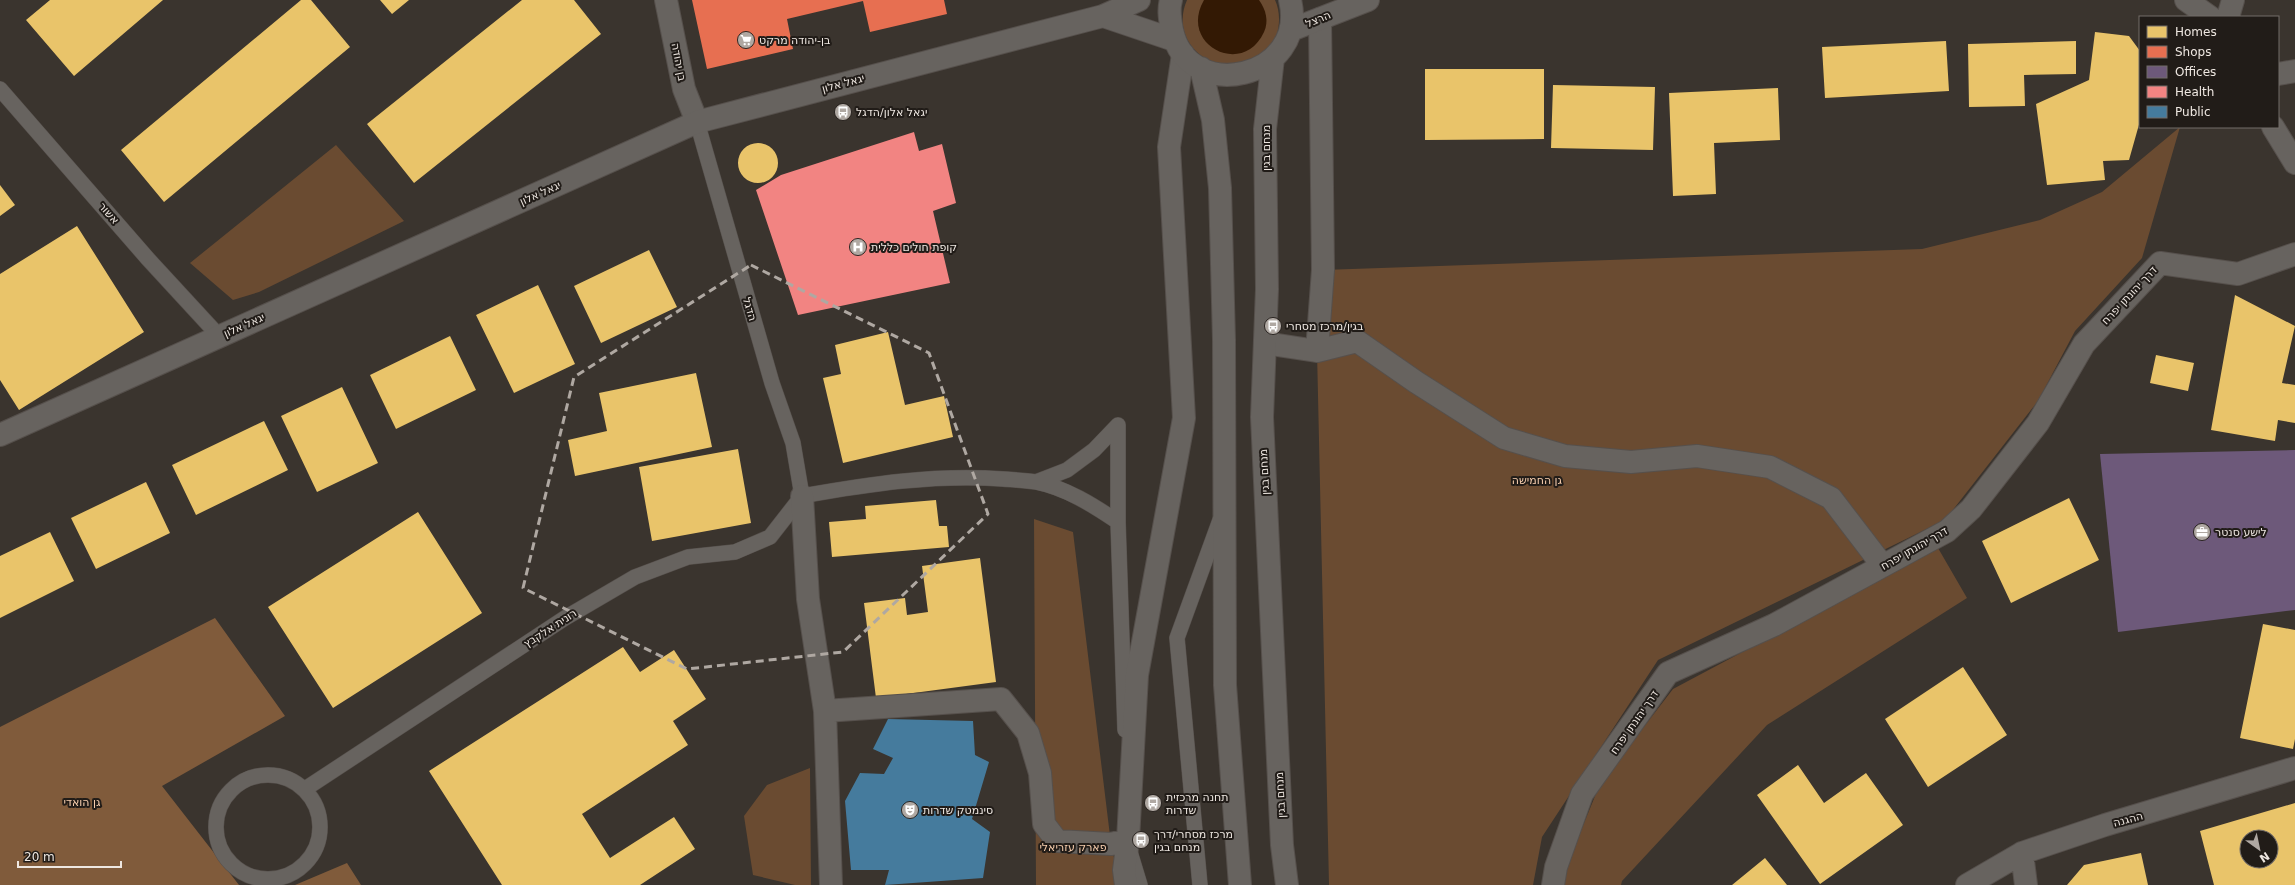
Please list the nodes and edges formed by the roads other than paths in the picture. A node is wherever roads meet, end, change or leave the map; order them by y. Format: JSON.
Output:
{"nodes":[{"id":1,"x":666,"y":0,"type":"edge"},
{"id":2,"x":1139,"y":0,"type":"edge"},
{"id":3,"x":1171,"y":0,"type":"edge"},
{"id":4,"x":1290,"y":0,"type":"edge"},
{"id":5,"x":1368,"y":0,"type":"edge"},
{"id":6,"x":2186,"y":0,"type":"edge"},
{"id":7,"x":2233,"y":0,"type":"edge"},
{"id":8,"x":1103,"y":16,"type":"junction"},
{"id":9,"x":2209,"y":16,"type":"edge"},
{"id":10,"x":2228,"y":16,"type":"edge"},
{"id":11,"x":1320,"y":18,"type":"junction"},
{"id":12,"x":1292,"y":30,"type":"junction"},
{"id":13,"x":1178,"y":47,"type":"junction"},
{"id":14,"x":1273,"y":58,"type":"junction"},
{"id":15,"x":1201,"y":68,"type":"junction"},
{"id":16,"x":2295,"y":71,"type":"edge"},
{"id":17,"x":2279,"y":74,"type":"edge"},
{"id":18,"x":0,"y":89,"type":"edge"},
{"id":19,"x":696,"y":122,"type":"junction"},
{"id":20,"x":2274,"y":128,"type":"edge"},
{"id":21,"x":2295,"y":163,"type":"edge"},
{"id":22,"x":2295,"y":254,"type":"edge"},
{"id":23,"x":219,"y":336,"type":"junction"},
{"id":24,"x":1266,"y":343,"type":"junction"},
{"id":25,"x":1318,"y":352,"type":"junction"},
{"id":26,"x":0,"y":435,"type":"edge"},
{"id":27,"x":1036,"y":482,"type":"junction"},
{"id":28,"x":802,"y":496,"type":"junction"},
{"id":29,"x":1223,"y":512,"type":"junction"},
{"id":30,"x":1118,"y":522,"type":"junction"},
{"id":31,"x":1883,"y":566,"type":"junction"},
{"id":32,"x":825,"y":711,"type":"junction"},
{"id":33,"x":2295,"y":768,"type":"edge"},
{"id":34,"x":305,"y":789,"type":"junction"},
{"id":35,"x":1128,"y":840,"type":"junction"},
{"id":36,"x":2022,"y":853,"type":"junction"},
{"id":37,"x":831,"y":885,"type":"edge"},
{"id":38,"x":1126,"y":885,"type":"edge"},
{"id":39,"x":1140,"y":885,"type":"edge"},
{"id":40,"x":1200,"y":885,"type":"edge"},
{"id":41,"x":1240,"y":885,"type":"edge"},
{"id":42,"x":1286,"y":885,"type":"edge"},
{"id":43,"x":1553,"y":885,"type":"edge"},
{"id":44,"x":1967,"y":885,"type":"edge"},
{"id":45,"x":2026,"y":885,"type":"edge"}],
"edges":[{"from":1,"to":19,"type":"street","name":"בן יהודה"},
{"from":2,"to":8,"type":"street","name":"יגאל אלון"},
{"from":3,"to":13,"type":"street"},
{"from":4,"to":12,"type":"street"},
{"from":5,"to":11,"type":"street","name":"הרצל"},
{"from":6,"to":9,"type":"street"},
{"from":7,"to":10,"type":"street"},
{"from":8,"to":13,"type":"street"},
{"from":8,"to":19,"type":"street","name":"יגאל אלון"},
{"from":11,"to":12,"type":"street","name":"הרצל"},
{"from":11,"to":25,"type":"street"},
{"from":12,"to":14,"type":"street"},
{"from":13,"to":15,"type":"street"},
{"from":13,"to":35,"type":"street"},
{"from":14,"to":15,"type":"street"},
{"from":14,"to":24,"type":"street","name":"מנחם בגין"},
{"from":15,"to":29,"type":"street"},
{"from":16,"to":17,"type":"street"},
{"from":18,"to":23,"type":"lane","name":"אשור"},
{"from":19,"to":23,"type":"street","name":"יגאל אלון"},
{"from":19,"to":28,"type":"lane","name":"הדגל"},
{"from":20,"to":21,"type":"street"},
{"from":22,"to":31,"type":"street","name":"דרך יהונתן יפרח"},
{"from":23,"to":26,"type":"street","name":"יגאל אלון"},
{"from":24,"to":25,"type":"street"},
{"from":24,"to":42,"type":"street","name":"מנחם בגין"},
{"from":25,"to":31,"type":"street"},
{"from":27,"to":28,"type":"lane"},
{"from":27,"to":30,"type":"lane"},
{"from":27,"to":30,"type":"lane"},
{"from":28,"to":32,"type":"street"},
{"from":28,"to":34,"type":"lane","name":"רונית אלקבץ"},
{"from":29,"to":40,"type":"lane"},
{"from":29,"to":41,"type":"street"},
{"from":30,"to":35,"type":"lane"},
{"from":31,"to":43,"type":"street","name":"דרך יהונתן יפרח"},
{"from":32,"to":35,"type":"street"},
{"from":32,"to":37,"type":"street"},
{"from":33,"to":36,"type":"street","name":"ההגנה"},
{"from":34,"to":34,"type":"lane"},
{"from":35,"to":38,"type":"street"},
{"from":35,"to":39,"type":"lane"},
{"from":36,"to":44,"type":"street","name":"ההגנה"},
{"from":36,"to":45,"type":"street"}]}
